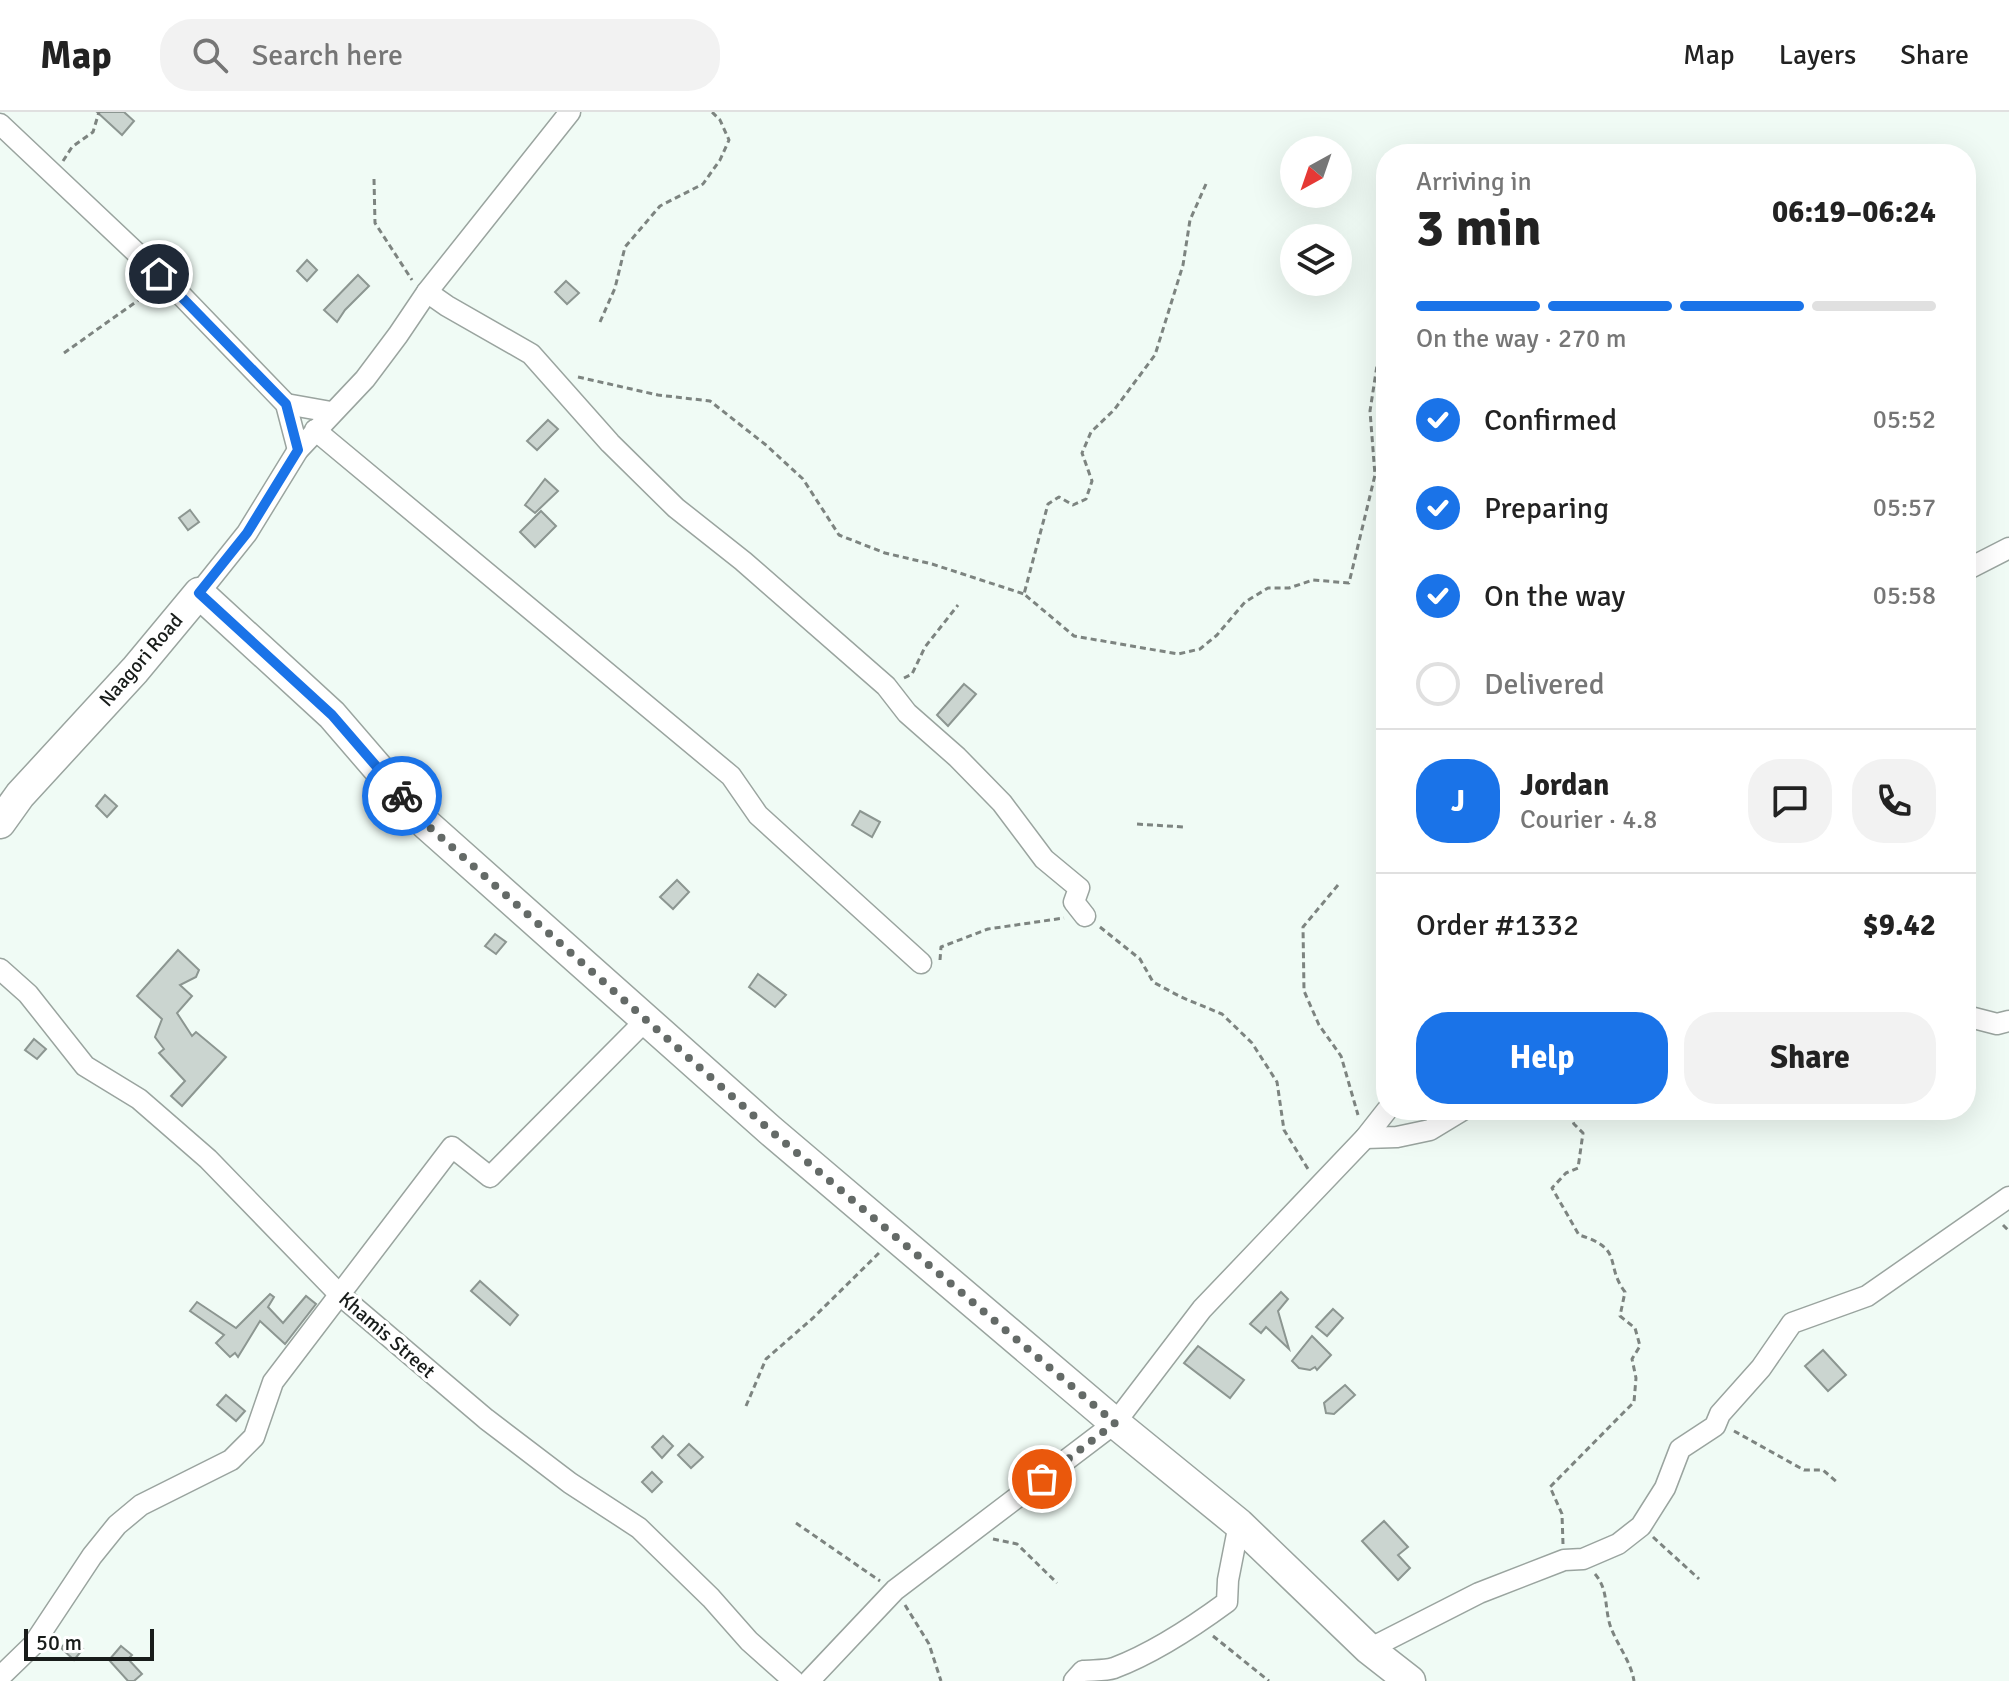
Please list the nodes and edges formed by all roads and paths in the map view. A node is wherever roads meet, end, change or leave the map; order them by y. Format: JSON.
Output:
{"nodes":[{"id":1,"x":99,"y":112,"type":"edge"},
{"id":2,"x":570,"y":112,"type":"edge"},
{"id":3,"x":712,"y":112,"type":"edge"},
{"id":4,"x":0,"y":124,"type":"edge"},
{"id":5,"x":54,"y":174,"type":"junction"},
{"id":6,"x":374,"y":179,"type":"dead end"},
{"id":7,"x":1206,"y":184,"type":"dead end"},
{"id":8,"x":427,"y":292,"type":"junction"},
{"id":9,"x":179,"y":293,"type":"junction"},
{"id":10,"x":600,"y":322,"type":"dead end"},
{"id":11,"x":64,"y":353,"type":"dead end"},
{"id":12,"x":544,"y":370,"type":"junction"},
{"id":13,"x":1376,"y":372,"type":"edge"},
{"id":14,"x":286,"y":404,"type":"junction"},
{"id":15,"x":331,"y":412,"type":"junction"},
{"id":16,"x":315,"y":430,"type":"junction"},
{"id":17,"x":298,"y":450,"type":"junction"},
{"id":18,"x":2009,"y":548,"type":"edge"},
{"id":19,"x":1976,"y":565,"type":"edge"},
{"id":20,"x":199,"y":593,"type":"junction"},
{"id":21,"x":1024,"y":594,"type":"junction"},
{"id":22,"x":958,"y":605,"type":"dead end"},
{"id":23,"x":886,"y":686,"type":"junction"},
{"id":24,"x":0,"y":823,"type":"edge"},
{"id":25,"x":1137,"y":824,"type":"dead end"},
{"id":26,"x":1183,"y":827,"type":"dead end"},
{"id":27,"x":1338,"y":885,"type":"dead end"},
{"id":28,"x":1085,"y":916,"type":"junction"},
{"id":29,"x":921,"y":963,"type":"joint"},
{"id":30,"x":0,"y":969,"type":"edge"},
{"id":31,"x":1976,"y":1019,"type":"edge"},
{"id":32,"x":646,"y":1020,"type":"junction"},
{"id":33,"x":2009,"y":1021,"type":"edge"},
{"id":34,"x":1379,"y":1120,"type":"edge"},
{"id":35,"x":1446,"y":1120,"type":"edge"},
{"id":36,"x":1572,"y":1120,"type":"edge"},
{"id":37,"x":1365,"y":1138,"type":"junction"},
{"id":38,"x":1319,"y":1186,"type":"junction"},
{"id":39,"x":2009,"y":1197,"type":"edge"},
{"id":40,"x":896,"y":1237,"type":"junction"},
{"id":41,"x":340,"y":1295,"type":"junction"},
{"id":42,"x":746,"y":1406,"type":"dead end"},
{"id":43,"x":1115,"y":1423,"type":"junction"},
{"id":44,"x":1715,"y":1426,"type":"junction"},
{"id":45,"x":1838,"y":1483,"type":"dead end"},
{"id":46,"x":1239,"y":1524,"type":"junction"},
{"id":47,"x":1641,"y":1526,"type":"junction"},
{"id":48,"x":969,"y":1535,"type":"junction"},
{"id":49,"x":1573,"y":1559,"type":"junction"},
{"id":50,"x":1699,"y":1579,"type":"dead end"},
{"id":51,"x":1057,"y":1583,"type":"dead end"},
{"id":52,"x":1197,"y":1624,"type":"junction"},
{"id":53,"x":1369,"y":1649,"type":"junction"},
{"id":54,"x":0,"y":1677,"type":"edge"},
{"id":55,"x":794,"y":1681,"type":"edge"},
{"id":56,"x":809,"y":1681,"type":"edge"},
{"id":57,"x":1074,"y":1681,"type":"edge"},
{"id":58,"x":1269,"y":1681,"type":"edge"},
{"id":59,"x":1410,"y":1681,"type":"edge"},
{"id":60,"x":1634,"y":1681,"type":"edge"}],
"edges":[{"from":1,"to":5,"type":"path"},
{"from":2,"to":8,"type":"street","name":"Naagori Road"},
{"from":3,"to":10,"type":"path"},
{"from":4,"to":5,"type":"street"},
{"from":5,"to":9,"type":"street"},
{"from":6,"to":8,"type":"path"},
{"from":7,"to":21,"type":"path"},
{"from":8,"to":12,"type":"street"},
{"from":8,"to":15,"type":"street","name":"Naagori Road"},
{"from":9,"to":11,"type":"path"},
{"from":9,"to":14,"type":"street"},
{"from":12,"to":21,"type":"path"},
{"from":12,"to":23,"type":"street"},
{"from":13,"to":21,"type":"path"},
{"from":14,"to":15,"type":"street"},
{"from":14,"to":17,"type":"street"},
{"from":15,"to":16,"type":"street","name":"Naagori Road"},
{"from":16,"to":17,"type":"street","name":"Naagori Road"},
{"from":16,"to":29,"type":"street"},
{"from":17,"to":20,"type":"street","name":"Naagori Road"},
{"from":18,"to":19,"type":"street"},
{"from":20,"to":24,"type":"street","name":"Naagori Road"},
{"from":20,"to":32,"type":"street"},
{"from":22,"to":23,"type":"path"},
{"from":23,"to":28,"type":"street"},
{"from":25,"to":26,"type":"path"},
{"from":27,"to":37,"type":"path"},
{"from":28,"to":29,"type":"path"},
{"from":28,"to":38,"type":"path"},
{"from":30,"to":41,"type":"street","name":"Khamis Street"},
{"from":31,"to":33,"type":"street"},
{"from":32,"to":40,"type":"street"},
{"from":32,"to":41,"type":"street"},
{"from":34,"to":37,"type":"street"},
{"from":35,"to":37,"type":"street"},
{"from":36,"to":49,"type":"path"},
{"from":37,"to":38,"type":"street"},
{"from":38,"to":43,"type":"street"},
{"from":39,"to":44,"type":"street"},
{"from":40,"to":42,"type":"path"},
{"from":40,"to":43,"type":"street"},
{"from":41,"to":54,"type":"street"},
{"from":41,"to":55,"type":"street","name":"Khamis Street"},
{"from":43,"to":46,"type":"street"},
{"from":43,"to":48,"type":"street"},
{"from":44,"to":45,"type":"path"},
{"from":44,"to":47,"type":"street"},
{"from":46,"to":52,"type":"street"},
{"from":46,"to":53,"type":"street"},
{"from":47,"to":49,"type":"street"},
{"from":47,"to":50,"type":"path"},
{"from":48,"to":51,"type":"path"},
{"from":48,"to":56,"type":"street"},
{"from":49,"to":53,"type":"street"},
{"from":49,"to":60,"type":"path"},
{"from":52,"to":57,"type":"street"},
{"from":52,"to":58,"type":"path"},
{"from":53,"to":59,"type":"street"}]}
